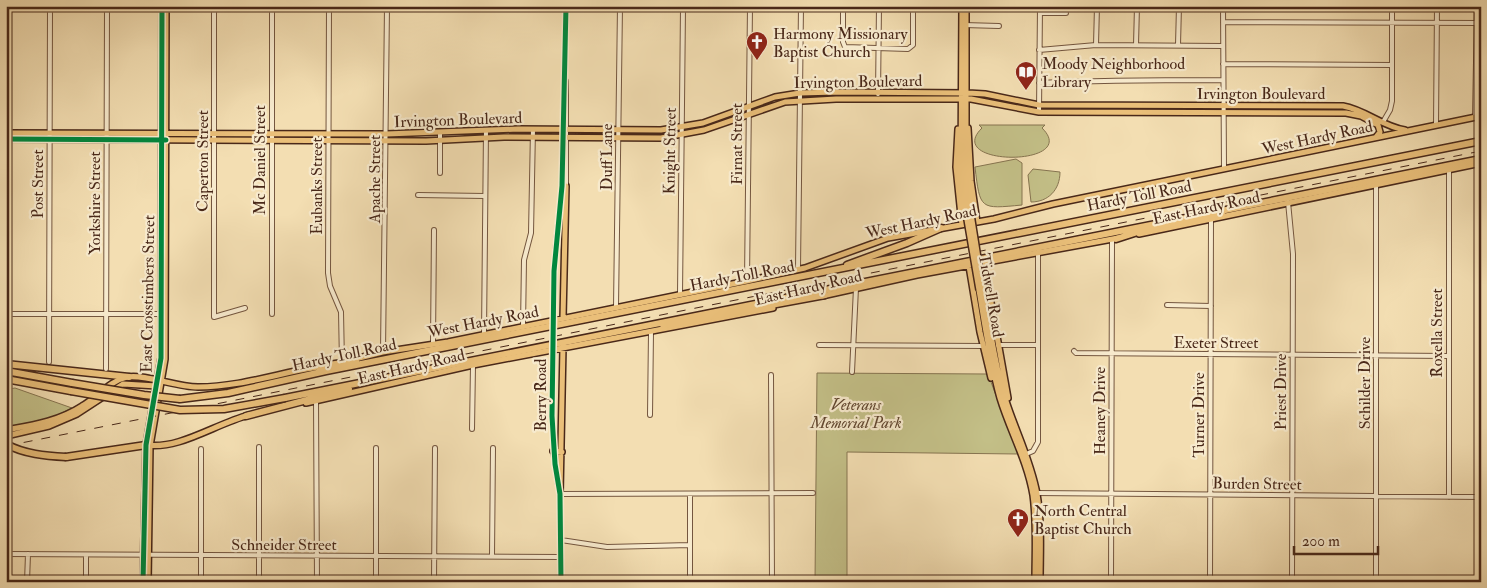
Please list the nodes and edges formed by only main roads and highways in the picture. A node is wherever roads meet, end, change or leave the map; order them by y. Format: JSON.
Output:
{"nodes":[{"id":1,"x":962,"y":6,"type":"edge"},
{"id":2,"x":966,"y":6,"type":"edge"},
{"id":3,"x":164,"y":8,"type":"edge"},
{"id":4,"x":964,"y":25,"type":"junction"},
{"id":5,"x":919,"y":92,"type":"junction"},
{"id":6,"x":963,"y":96,"type":"junction"},
{"id":7,"x":920,"y":99,"type":"junction"},
{"id":8,"x":1028,"y":104,"type":"junction"},
{"id":9,"x":1080,"y":105,"type":"junction"},
{"id":10,"x":1122,"y":105,"type":"junction"},
{"id":11,"x":1006,"y":106,"type":"junction"},
{"id":12,"x":1173,"y":106,"type":"junction"},
{"id":13,"x":1261,"y":106,"type":"junction"},
{"id":14,"x":1324,"y":106,"type":"junction"},
{"id":15,"x":1081,"y":112,"type":"junction"},
{"id":16,"x":1122,"y":112,"type":"junction"},
{"id":17,"x":1173,"y":112,"type":"junction"},
{"id":18,"x":1261,"y":113,"type":"junction"},
{"id":19,"x":1325,"y":113,"type":"junction"},
{"id":20,"x":1362,"y":113,"type":"junction"},
{"id":21,"x":963,"y":115,"type":"junction"},
{"id":22,"x":1478,"y":117,"type":"edge"},
{"id":23,"x":1408,"y":130,"type":"junction"},
{"id":24,"x":477,"y":131,"type":"junction"},
{"id":25,"x":565,"y":133,"type":"junction"},
{"id":26,"x":6,"y":134,"type":"edge"},
{"id":27,"x":50,"y":136,"type":"junction"},
{"id":28,"x":164,"y":137,"type":"junction"},
{"id":29,"x":1376,"y":137,"type":"junction"},
{"id":30,"x":6,"y":139,"type":"edge"},
{"id":31,"x":468,"y":139,"type":"junction"},
{"id":32,"x":1481,"y":141,"type":"edge"},
{"id":33,"x":1481,"y":158,"type":"edge"},
{"id":34,"x":1481,"y":163,"type":"edge"},
{"id":35,"x":566,"y":186,"type":"road end"},
{"id":36,"x":1257,"y":202,"type":"junction"},
{"id":37,"x":968,"y":214,"type":"junction"},
{"id":38,"x":977,"y":222,"type":"junction"},
{"id":39,"x":962,"y":225,"type":"junction"},
{"id":40,"x":941,"y":228,"type":"junction"},
{"id":41,"x":557,"y":234,"type":"road end"},
{"id":42,"x":564,"y":236,"type":"junction"},
{"id":43,"x":1114,"y":239,"type":"junction"},
{"id":44,"x":984,"y":263,"type":"junction"},
{"id":45,"x":969,"y":266,"type":"junction"},
{"id":46,"x":985,"y":271,"type":"junction"},
{"id":47,"x":826,"y":272,"type":"junction"},
{"id":48,"x":971,"y":276,"type":"junction"},
{"id":49,"x":981,"y":289,"type":"junction"},
{"id":50,"x":825,"y":295,"type":"junction"},
{"id":51,"x":563,"y":318,"type":"junction"},
{"id":52,"x":612,"y":331,"type":"junction"},
{"id":53,"x":563,"y":346,"type":"junction"},
{"id":54,"x":432,"y":347,"type":"junction"},
{"id":55,"x":6,"y":364,"type":"edge"},
{"id":56,"x":308,"y":368,"type":"junction"},
{"id":57,"x":6,"y":371,"type":"edge"},
{"id":58,"x":129,"y":377,"type":"junction"},
{"id":59,"x":386,"y":377,"type":"junction"},
{"id":60,"x":6,"y":379,"type":"edge"},
{"id":61,"x":159,"y":383,"type":"junction"},
{"id":62,"x":1000,"y":400,"type":"junction"},
{"id":63,"x":246,"y":416,"type":"junction"},
{"id":64,"x":1014,"y":422,"type":"junction"},
{"id":65,"x":6,"y":430,"type":"edge"},
{"id":66,"x":6,"y":436,"type":"edge"},
{"id":67,"x":6,"y":444,"type":"edge"},
{"id":68,"x":148,"y":445,"type":"junction"},
{"id":69,"x":553,"y":450,"type":"road end"},
{"id":70,"x":562,"y":452,"type":"junction"},
{"id":71,"x":1025,"y":455,"type":"junction"},
{"id":72,"x":560,"y":494,"type":"road end"},
{"id":73,"x":146,"y":556,"type":"junction"},
{"id":74,"x":1038,"y":580,"type":"edge"},
{"id":75,"x":143,"y":582,"type":"edge"},
{"id":76,"x":148,"y":582,"type":"edge"}],
"edges":[{"from":1,"to":4,"type":"main road","name":"Tidwell Road"},
{"from":2,"to":4,"type":"main road","name":"Tidwell Road"},
{"from":3,"to":28,"type":"main road","name":"East Crosstimbers Street"},
{"from":4,"to":6,"type":"main road","name":"Tidwell Road"},
{"from":5,"to":6,"type":"main road","name":"Irvington Boulevard"},
{"from":5,"to":7,"type":"main road"},
{"from":5,"to":25,"type":"main road","name":"Irvington Boulevard"},
{"from":6,"to":7,"type":"main road","name":"Irvington Boulevard"},
{"from":6,"to":8,"type":"main road","name":"Irvington Boulevard"},
{"from":6,"to":11,"type":"main road","name":"Irvington Boulevard"},
{"from":6,"to":21,"type":"main road","name":"Tidwell Road"},
{"from":7,"to":25,"type":"main road","name":"Irvington Boulevard"},
{"from":8,"to":9,"type":"main road","name":"Irvington Boulevard"},
{"from":8,"to":11,"type":"main road"},
{"from":9,"to":10,"type":"main road","name":"Irvington Boulevard"},
{"from":9,"to":15,"type":"main road"},
{"from":10,"to":12,"type":"main road","name":"Irvington Boulevard"},
{"from":10,"to":16,"type":"main road"},
{"from":11,"to":15,"type":"main road","name":"Irvington Boulevard"},
{"from":12,"to":13,"type":"main road","name":"Irvington Boulevard"},
{"from":12,"to":17,"type":"main road"},
{"from":13,"to":14,"type":"main road","name":"Irvington Boulevard"},
{"from":13,"to":18,"type":"main road"},
{"from":14,"to":19,"type":"main road"},
{"from":14,"to":20,"type":"main road","name":"Irvington Boulevard"},
{"from":15,"to":16,"type":"main road","name":"Irvington Boulevard"},
{"from":16,"to":17,"type":"main road","name":"Irvington Boulevard"},
{"from":17,"to":18,"type":"main road","name":"Irvington Boulevard"},
{"from":18,"to":19,"type":"main road","name":"Irvington Boulevard"},
{"from":19,"to":20,"type":"main road","name":"Irvington Boulevard"},
{"from":20,"to":23,"type":"main road","name":"Irvington Boulevard"},
{"from":20,"to":29,"type":"main road","name":"Irvington Boulevard"},
{"from":21,"to":37,"type":"main road","name":"Tidwell Road"},
{"from":21,"to":37,"type":"main road"},
{"from":22,"to":23,"type":"main road","name":"West Hardy Road"},
{"from":23,"to":29,"type":"main road","name":"West Hardy Road"},
{"from":24,"to":25,"type":"main road","name":"Irvington Boulevard"},
{"from":24,"to":28,"type":"main road","name":"Irvington Boulevard"},
{"from":24,"to":31,"type":"main road"},
{"from":25,"to":31,"type":"main road","name":"Irvington Boulevard"},
{"from":26,"to":27,"type":"main road","name":"Irvington Boulevard"},
{"from":27,"to":28,"type":"main road","name":"Irvington Boulevard"},
{"from":27,"to":30,"type":"main road","name":"Irvington Boulevard"},
{"from":28,"to":31,"type":"main road","name":"Irvington Boulevard"},
{"from":28,"to":61,"type":"main road","name":"East Crosstimbers Street"},
{"from":29,"to":38,"type":"main road","name":"West Hardy Road"},
{"from":32,"to":47,"type":"highway","name":"Hardy Toll Road"},
{"from":33,"to":36,"type":"highway","name":"Hardy Toll Road"},
{"from":34,"to":43,"type":"main road","name":"East Hardy Road"},
{"from":35,"to":42,"type":"main road"},
{"from":36,"to":43,"type":"highway"},
{"from":36,"to":52,"type":"highway","name":"Hardy Toll Road"},
{"from":37,"to":38,"type":"main road"},
{"from":37,"to":39,"type":"main road"},
{"from":37,"to":49,"type":"main road","name":"Tidwell Road","bridge":true},
{"from":38,"to":39,"type":"main road","name":"West Hardy Road"},
{"from":39,"to":40,"type":"main road","name":"West Hardy Road"},
{"from":40,"to":47,"type":"highway"},
{"from":40,"to":51,"type":"main road","name":"West Hardy Road"},
{"from":41,"to":42,"type":"main road"},
{"from":42,"to":51,"type":"main road"},
{"from":43,"to":44,"type":"main road","name":"East Hardy Road"},
{"from":44,"to":45,"type":"main road","name":"East Hardy Road"},
{"from":44,"to":46,"type":"main road"},
{"from":45,"to":48,"type":"main road"},
{"from":45,"to":50,"type":"main road","name":"East Hardy Road"},
{"from":46,"to":48,"type":"main road"},
{"from":46,"to":64,"type":"main road"},
{"from":47,"to":54,"type":"highway","name":"Hardy Toll Road"},
{"from":48,"to":62,"type":"main road"},
{"from":49,"to":62,"type":"main road","name":"Tidwell Road"},
{"from":49,"to":64,"type":"main road","name":"Tidwell Road"},
{"from":50,"to":52,"type":"highway"},
{"from":50,"to":53,"type":"main road","name":"East Hardy Road"},
{"from":51,"to":54,"type":"main road","name":"West Hardy Road"},
{"from":52,"to":59,"type":"highway","name":"Hardy Toll Road"},
{"from":53,"to":63,"type":"main road","name":"East Hardy Road"},
{"from":53,"to":70,"type":"main road"},
{"from":54,"to":56,"type":"highway"},
{"from":54,"to":56,"type":"main road","name":"West Hardy Road"},
{"from":54,"to":57,"type":"highway","name":"Hardy Toll Road","bridge":true},
{"from":55,"to":58,"type":"highway"},
{"from":56,"to":61,"type":"main road","name":"West Hardy Road"},
{"from":58,"to":61,"type":"main road"},
{"from":58,"to":65,"type":"main road"},
{"from":59,"to":60,"type":"highway","name":"Hardy Toll Road","bridge":true},
{"from":59,"to":63,"type":"highway"},
{"from":61,"to":66,"type":"main road"},
{"from":61,"to":68,"type":"main road","name":"East Crosstimbers Street"},
{"from":62,"to":71,"type":"main road","name":"Tidwell Road"},
{"from":63,"to":68,"type":"main road","name":"East Hardy Road"},
{"from":64,"to":71,"type":"main road","name":"Tidwell Road"},
{"from":67,"to":68,"type":"highway","bridge":true},
{"from":68,"to":73,"type":"main road","name":"East Crosstimbers Street"},
{"from":69,"to":70,"type":"main road"},
{"from":70,"to":72,"type":"main road"},
{"from":71,"to":74,"type":"main road","name":"Tidwell Road"},
{"from":73,"to":75,"type":"main road","name":"East Crosstimbers Street"},
{"from":73,"to":76,"type":"main road","name":"East Crosstimbers Street"}]}
